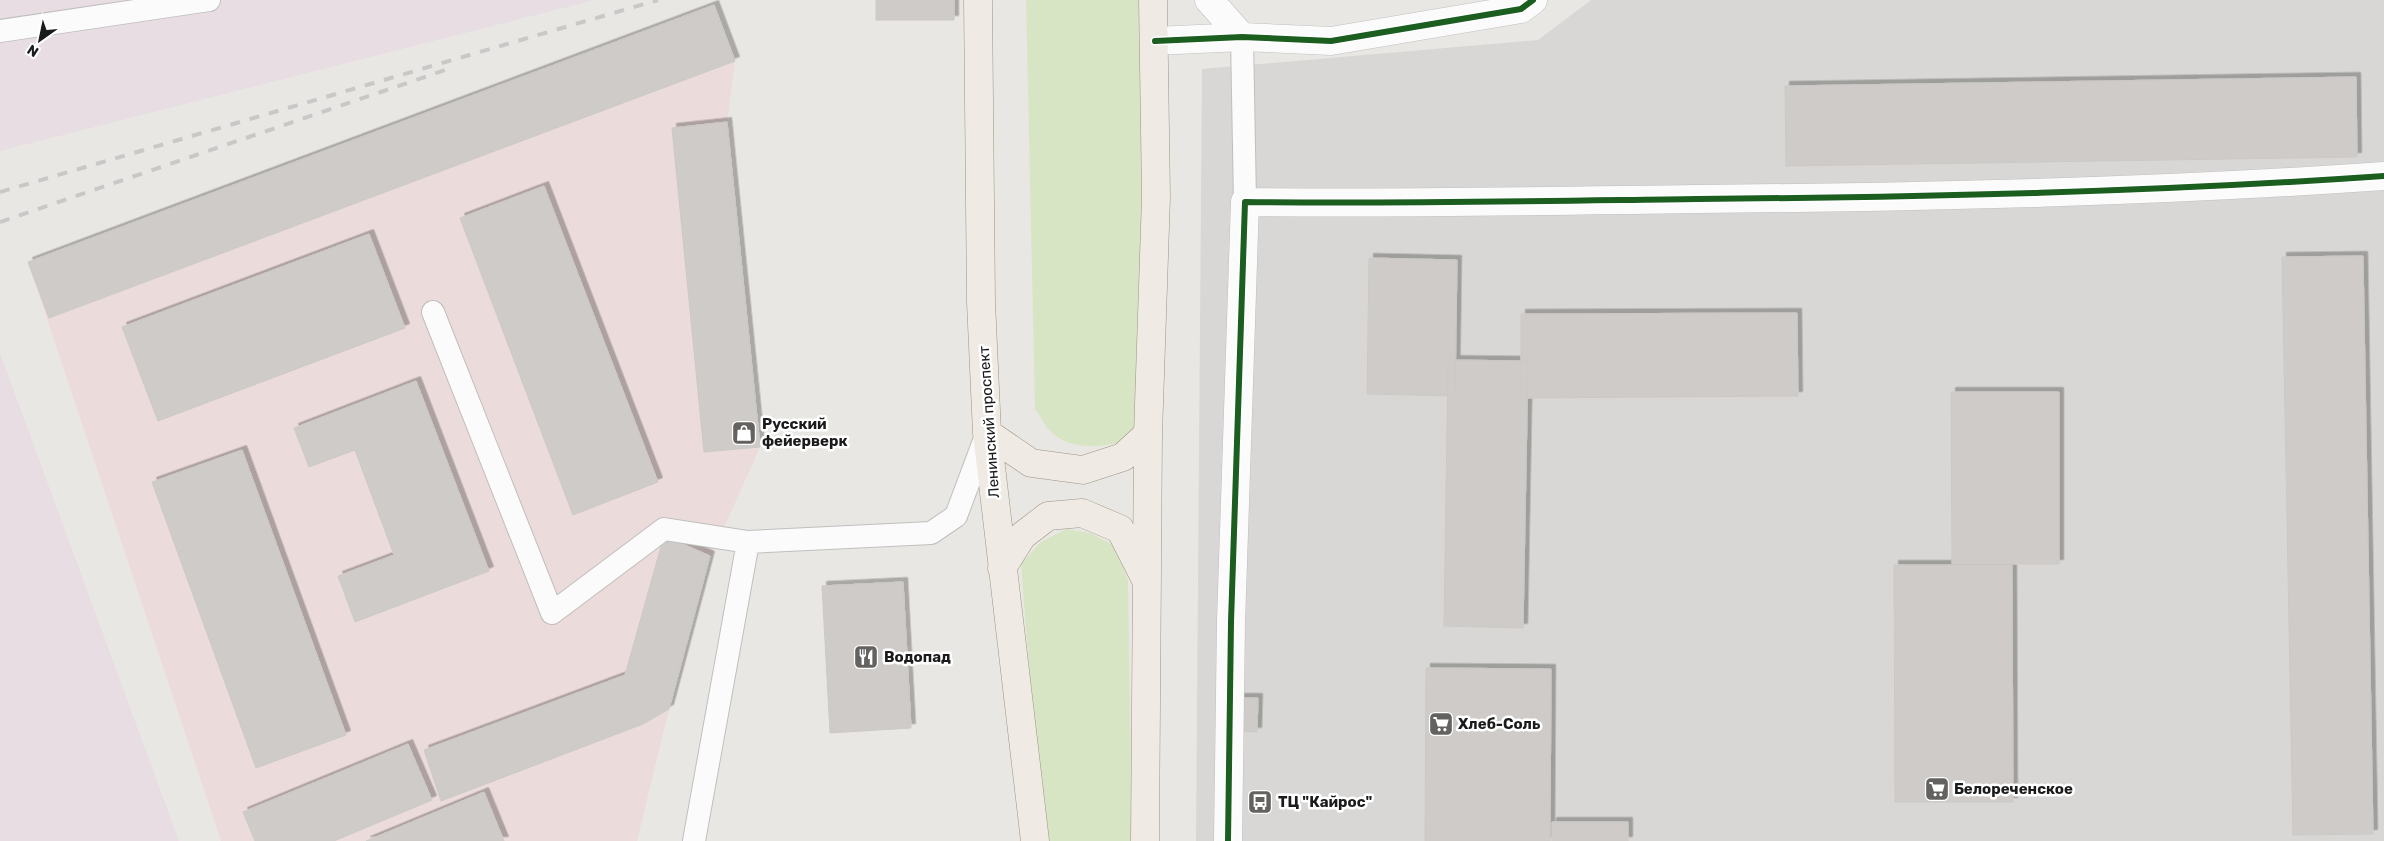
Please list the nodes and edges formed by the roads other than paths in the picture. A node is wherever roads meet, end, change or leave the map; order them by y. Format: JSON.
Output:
{"nodes":[{"id":1,"x":209,"y":0,"type":"edge"},
{"id":2,"x":978,"y":0,"type":"edge"},
{"id":3,"x":1153,"y":0,"type":"edge"},
{"id":4,"x":1209,"y":0,"type":"edge"},
{"id":5,"x":1533,"y":0,"type":"edge"},
{"id":6,"x":0,"y":30,"type":"edge"},
{"id":7,"x":1242,"y":37,"type":"junction"},
{"id":8,"x":1155,"y":41,"type":"junction"},
{"id":9,"x":2384,"y":176,"type":"edge"},
{"id":10,"x":1245,"y":202,"type":"junction"},
{"id":11,"x":433,"y":312,"type":"dead end"},
{"id":12,"x":987,"y":433,"type":"junction"},
{"id":13,"x":1148,"y":434,"type":"junction"},
{"id":14,"x":748,"y":542,"type":"junction"},
{"id":15,"x":1002,"y":568,"type":"junction"},
{"id":16,"x":1148,"y":583,"type":"junction"},
{"id":17,"x":694,"y":841,"type":"edge"},
{"id":18,"x":1035,"y":841,"type":"edge"},
{"id":19,"x":1145,"y":841,"type":"edge"},
{"id":20,"x":1228,"y":841,"type":"edge"}],
"edges":[{"from":1,"to":6,"type":"lane"},
{"from":2,"to":12,"type":"main road","name":"Ленинский проспект"},
{"from":3,"to":8,"type":"main road"},
{"from":4,"to":7,"type":"street"},
{"from":5,"to":7,"type":"street"},
{"from":7,"to":8,"type":"street"},
{"from":7,"to":10,"type":"lane"},
{"from":8,"to":13,"type":"main road"},
{"from":9,"to":10,"type":"street"},
{"from":10,"to":20,"type":"street"},
{"from":11,"to":14,"type":"lane"},
{"from":12,"to":13,"type":"main road"},
{"from":12,"to":14,"type":"lane"},
{"from":12,"to":15,"type":"main road","name":"Ленинский проспект"},
{"from":13,"to":16,"type":"main road"},
{"from":14,"to":17,"type":"lane"},
{"from":15,"to":16,"type":"main road"},
{"from":15,"to":18,"type":"main road","name":"Ленинский проспект"},
{"from":16,"to":19,"type":"main road"}]}
